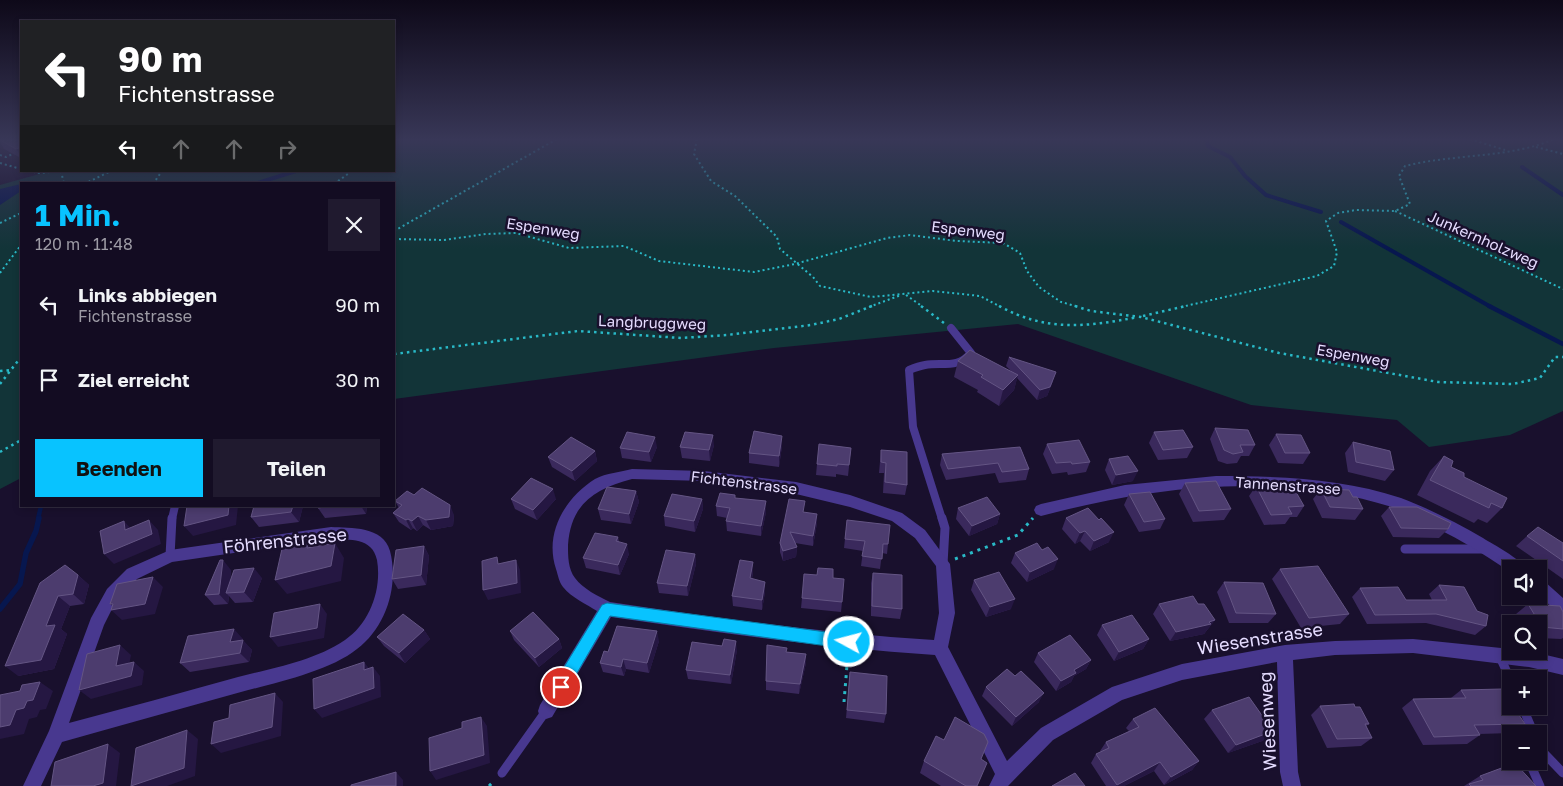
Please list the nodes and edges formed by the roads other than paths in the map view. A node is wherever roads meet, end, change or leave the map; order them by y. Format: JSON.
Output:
{"nodes":[{"id":1,"x":951,"y":328,"type":"road end"},
{"id":2,"x":174,"y":507,"type":"edge"},
{"id":3,"x":1041,"y":510,"type":"road end"},
{"id":4,"x":1405,"y":549,"type":"dead end"},
{"id":5,"x":1492,"y":549,"type":"junction"},
{"id":6,"x":170,"y":556,"type":"junction"},
{"id":7,"x":1506,"y":560,"type":"edge"},
{"id":8,"x":943,"y":564,"type":"junction"},
{"id":9,"x":1547,"y":593,"type":"edge"},
{"id":10,"x":1563,"y":608,"type":"edge"},
{"id":11,"x":607,"y":609,"type":"junction"},
{"id":12,"x":940,"y":648,"type":"junction"},
{"id":13,"x":1285,"y":654,"type":"junction"},
{"id":14,"x":1500,"y":657,"type":"junction"},
{"id":15,"x":1563,"y":667,"type":"edge"},
{"id":16,"x":1506,"y":670,"type":"edge"},
{"id":17,"x":546,"y":711,"type":"joint"},
{"id":18,"x":56,"y":735,"type":"junction"},
{"id":19,"x":1547,"y":757,"type":"edge"},
{"id":20,"x":1533,"y":770,"type":"edge"},
{"id":21,"x":502,"y":773,"type":"dead end"},
{"id":22,"x":1563,"y":773,"type":"edge"},
{"id":23,"x":1001,"y":781,"type":"edge"},
{"id":24,"x":32,"y":786,"type":"edge"},
{"id":25,"x":1292,"y":786,"type":"edge"},
{"id":26,"x":1540,"y":786,"type":"edge"}],
"edges":[{"from":1,"to":8,"type":"lane"},
{"from":2,"to":6,"type":"lane"},
{"from":3,"to":5,"type":"street","name":"Tannenstrasse"},
{"from":4,"to":5,"type":"lane"},
{"from":5,"to":7,"type":"street","name":"Tannenstrasse"},
{"from":6,"to":18,"type":"street","name":"Föhrenstrasse"},
{"from":6,"to":18,"type":"street","name":"Föhrenstrasse"},
{"from":8,"to":11,"type":"street","name":"Fichtenstrasse"},
{"from":8,"to":12,"type":"street"},
{"from":9,"to":10,"type":"street"},
{"from":11,"to":12,"type":"street","name":"Fichtenstrasse"},
{"from":11,"to":17,"type":"street"},
{"from":12,"to":23,"type":"street"},
{"from":13,"to":14,"type":"street","name":"Wiesenstrasse"},
{"from":13,"to":23,"type":"street","name":"Wiesenstrasse"},
{"from":13,"to":25,"type":"street","name":"Wiesenweg"},
{"from":14,"to":15,"type":"street","name":"Wiesenstrasse"},
{"from":14,"to":16,"type":"lane"},
{"from":17,"to":21,"type":"lane"},
{"from":18,"to":24,"type":"street","name":"Föhrenstrasse"},
{"from":19,"to":22,"type":"lane"},
{"from":20,"to":26,"type":"lane"}]}
